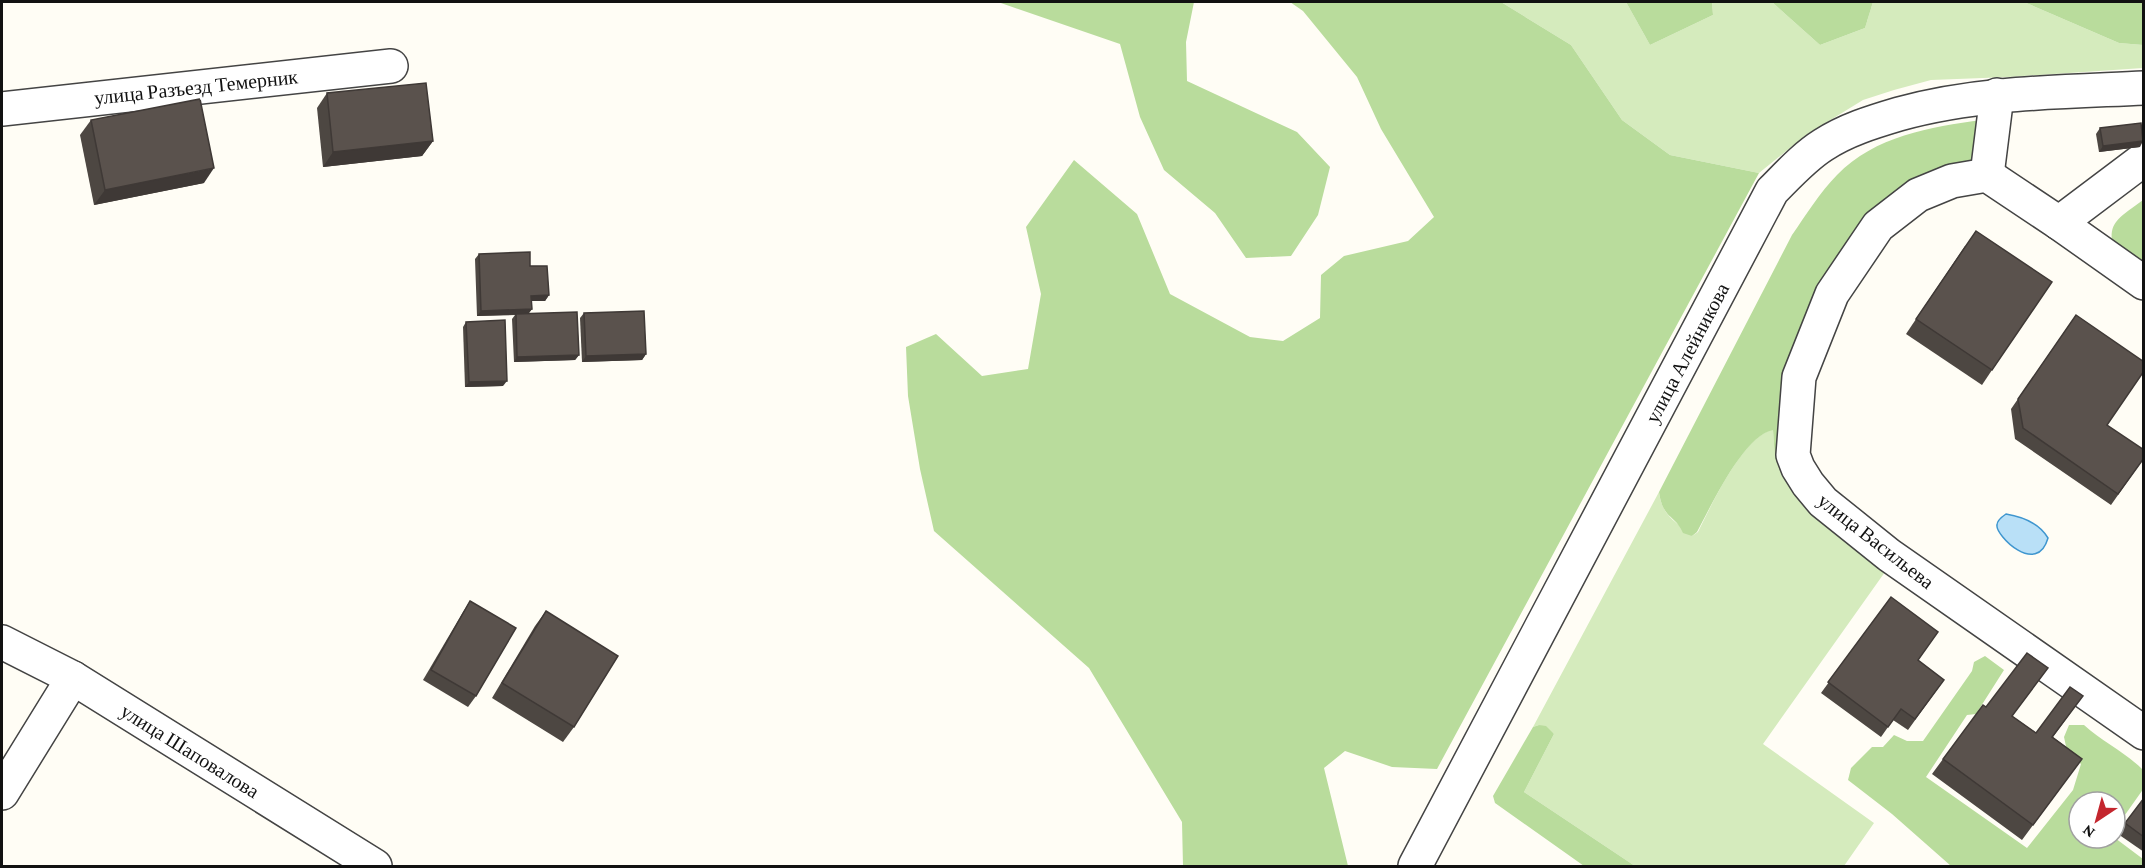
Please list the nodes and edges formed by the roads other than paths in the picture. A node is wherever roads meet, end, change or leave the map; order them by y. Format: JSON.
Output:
{"nodes":[{"id":1,"x":391,"y":66,"type":"dead end"},
{"id":2,"x":2144,"y":88,"type":"edge"},
{"id":3,"x":1998,"y":95,"type":"junction"},
{"id":4,"x":2,"y":109,"type":"edge"},
{"id":5,"x":2144,"y":159,"type":"edge"},
{"id":6,"x":1987,"y":175,"type":"junction"},
{"id":7,"x":2059,"y":223,"type":"junction"},
{"id":8,"x":2144,"y":283,"type":"edge"},
{"id":9,"x":2,"y":642,"type":"edge"},
{"id":10,"x":73,"y":678,"type":"junction"},
{"id":11,"x":2144,"y":733,"type":"edge"},
{"id":12,"x":2,"y":793,"type":"edge"},
{"id":13,"x":375,"y":867,"type":"edge"},
{"id":14,"x":1415,"y":867,"type":"edge"}],
"edges":[{"from":1,"to":4,"type":"street","name":"улица Разъезд Темерник"},
{"from":2,"to":3,"type":"street","name":"улица Алейникова"},
{"from":3,"to":6,"type":"street"},
{"from":3,"to":14,"type":"street","name":"улица Алейникова"},
{"from":5,"to":7,"type":"street"},
{"from":6,"to":7,"type":"street"},
{"from":6,"to":11,"type":"street","name":"улица Васильева"},
{"from":7,"to":8,"type":"street"},
{"from":9,"to":10,"type":"street","name":"улица Шаповалова"},
{"from":10,"to":12,"type":"street"},
{"from":10,"to":13,"type":"street","name":"улица Шаповалова"}]}
